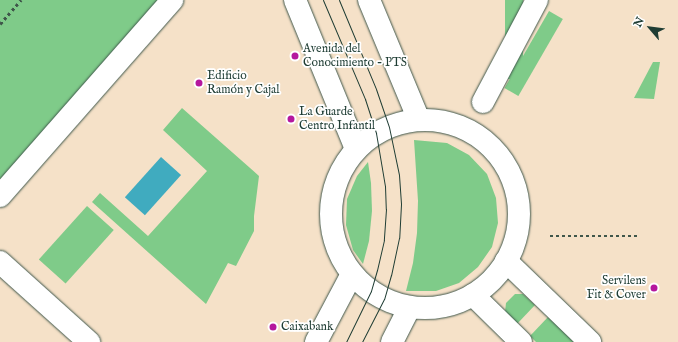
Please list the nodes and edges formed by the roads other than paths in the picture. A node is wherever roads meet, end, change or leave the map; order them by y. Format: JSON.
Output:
{"nodes":[{"id":1,"x":172,"y":0,"type":"edge"},
{"id":2,"x":295,"y":0,"type":"edge"},
{"id":3,"x":368,"y":0,"type":"edge"},
{"id":4,"x":537,"y":0,"type":"edge"},
{"id":5,"x":483,"y":102,"type":"dead end"},
{"id":6,"x":419,"y":120,"type":"junction"},
{"id":7,"x":356,"y":149,"type":"junction"},
{"id":8,"x":0,"y":196,"type":"edge"},
{"id":9,"x":506,"y":261,"type":"junction"},
{"id":10,"x":0,"y":262,"type":"edge"},
{"id":11,"x":352,"y":274,"type":"junction"},
{"id":12,"x":473,"y":294,"type":"junction"},
{"id":13,"x":410,"y":307,"type":"junction"},
{"id":14,"x":90,"y":342,"type":"edge"},
{"id":15,"x":316,"y":342,"type":"edge"},
{"id":16,"x":392,"y":342,"type":"edge"},
{"id":17,"x":520,"y":342,"type":"edge"},
{"id":18,"x":590,"y":342,"type":"edge"}],
"edges":[{"from":1,"to":8,"type":"main road"},
{"from":2,"to":7,"type":"main road"},
{"from":3,"to":6,"type":"main road"},
{"from":4,"to":5,"type":"main road"},
{"from":6,"to":7,"type":"main road"},
{"from":6,"to":9,"type":"main road"},
{"from":7,"to":11,"type":"main road"},
{"from":9,"to":12,"type":"main road"},
{"from":9,"to":18,"type":"main road"},
{"from":10,"to":14,"type":"main road"},
{"from":11,"to":13,"type":"main road"},
{"from":11,"to":15,"type":"main road"},
{"from":12,"to":13,"type":"main road"},
{"from":12,"to":17,"type":"main road"},
{"from":13,"to":16,"type":"main road"}]}
